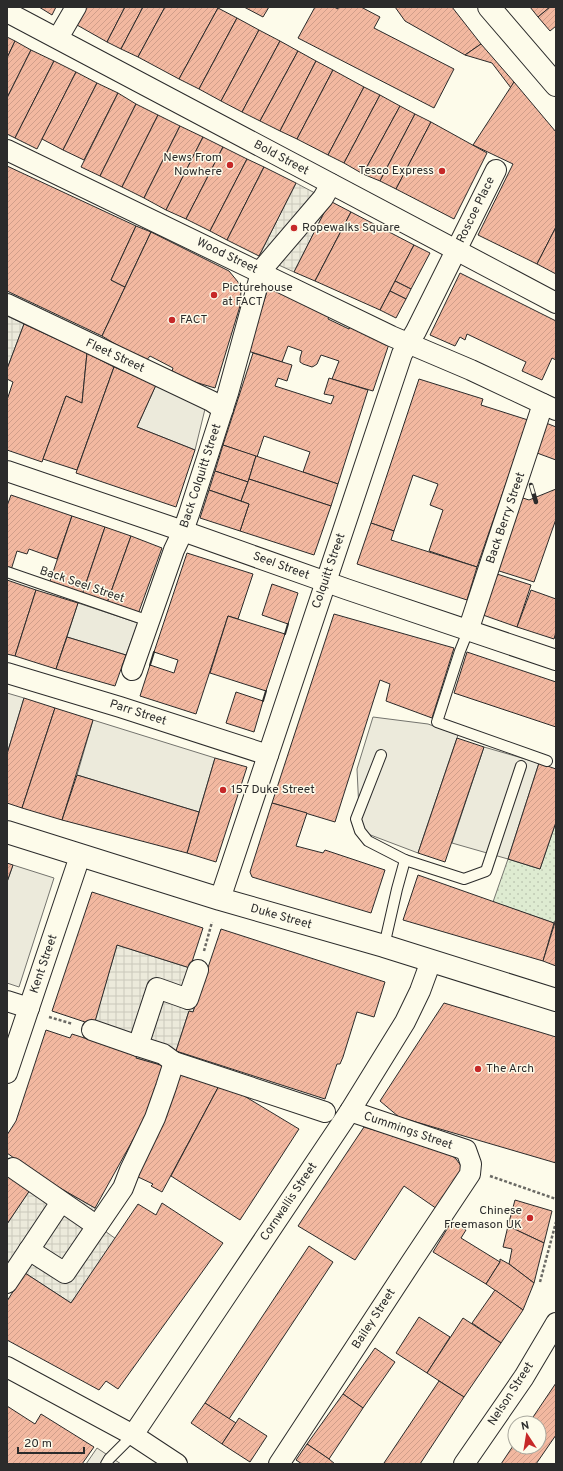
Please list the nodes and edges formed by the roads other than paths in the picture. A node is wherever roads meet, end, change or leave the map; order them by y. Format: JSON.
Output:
{"nodes":[{"id":1,"x":76,"y":7,"type":"edge"},
{"id":2,"x":489,"y":7,"type":"edge"},
{"id":3,"x":7,"y":12,"type":"edge"},
{"id":4,"x":58,"y":38,"type":"junction"},
{"id":5,"x":555,"y":82,"type":"edge"},
{"id":6,"x":7,"y":150,"type":"edge"},
{"id":7,"x":496,"y":170,"type":"dead end"},
{"id":8,"x":331,"y":184,"type":"junction"},
{"id":9,"x":456,"y":250,"type":"junction"},
{"id":10,"x":556,"y":303,"type":"edge"},
{"id":11,"x":7,"y":304,"type":"edge"},
{"id":12,"x":408,"y":344,"type":"junction"},
{"id":13,"x":550,"y":407,"type":"edge"},
{"id":14,"x":223,"y":409,"type":"junction"},
{"id":15,"x":7,"y":470,"type":"edge"},
{"id":16,"x":183,"y":530,"type":"junction"},
{"id":17,"x":7,"y":572,"type":"edge"},
{"id":18,"x":326,"y":582,"type":"junction"},
{"id":19,"x":149,"y":621,"type":"junction"},
{"id":20,"x":468,"y":631,"type":"junction"},
{"id":21,"x":556,"y":660,"type":"edge"},
{"id":22,"x":132,"y":670,"type":"dead end"},
{"id":23,"x":7,"y":673,"type":"edge"},
{"id":24,"x":268,"y":755,"type":"junction"},
{"id":25,"x":381,"y":755,"type":"dead end"},
{"id":26,"x":547,"y":760,"type":"dead end"},
{"id":27,"x":521,"y":766,"type":"dead end"},
{"id":28,"x":7,"y":832,"type":"edge"},
{"id":29,"x":80,"y":856,"type":"junction"},
{"id":30,"x":405,"y":860,"type":"junction"},
{"id":31,"x":220,"y":899,"type":"junction"},
{"id":32,"x":384,"y":946,"type":"junction"},
{"id":33,"x":431,"y":961,"type":"junction"},
{"id":34,"x":198,"y":970,"type":"road end"},
{"id":35,"x":556,"y":1000,"type":"edge"},
{"id":36,"x":7,"y":1001,"type":"edge"},
{"id":37,"x":29,"y":1008,"type":"junction"},
{"id":38,"x":83,"y":1027,"type":"road end"},
{"id":39,"x":138,"y":1046,"type":"junction"},
{"id":40,"x":174,"y":1062,"type":"junction"},
{"id":41,"x":7,"y":1073,"type":"edge"},
{"id":42,"x":350,"y":1111,"type":"junction"},
{"id":43,"x":325,"y":1112,"type":"dead end"},
{"id":44,"x":13,"y":1168,"type":"dead end"},
{"id":45,"x":470,"y":1172,"type":"joint"},
{"id":46,"x":61,"y":1202,"type":"junction"},
{"id":47,"x":98,"y":1226,"type":"junction"},
{"id":48,"x":29,"y":1250,"type":"junction"},
{"id":49,"x":7,"y":1283,"type":"edge"},
{"id":50,"x":556,"y":1323,"type":"edge"},
{"id":51,"x":7,"y":1367,"type":"edge"},
{"id":52,"x":133,"y":1435,"type":"junction"},
{"id":53,"x":106,"y":1464,"type":"edge"},
{"id":54,"x":177,"y":1464,"type":"edge"},
{"id":55,"x":279,"y":1464,"type":"edge"},
{"id":56,"x":464,"y":1464,"type":"edge"}],
"edges":[{"from":1,"to":4,"type":"street"},
{"from":2,"to":5,"type":"street"},
{"from":3,"to":4,"type":"street","name":"Bold Street"},
{"from":4,"to":8,"type":"street","name":"Bold Street"},
{"from":6,"to":12,"type":"street","name":"Wood Street"},
{"from":7,"to":9,"type":"street","name":"Roscoe Place"},
{"from":8,"to":9,"type":"street","name":"Bold Street"},
{"from":8,"to":14,"type":"street","name":"Back Colquitt Street"},
{"from":9,"to":10,"type":"street","name":"Bold Street"},
{"from":9,"to":12,"type":"street","name":"Colquitt Street"},
{"from":11,"to":14,"type":"street","name":"Fleet Street"},
{"from":12,"to":13,"type":"street","name":"Wood Street"},
{"from":12,"to":18,"type":"street","name":"Colquitt Street"},
{"from":13,"to":20,"type":"street","name":"Back Berry Street"},
{"from":14,"to":16,"type":"street","name":"Back Colquitt Street"},
{"from":15,"to":16,"type":"street","name":"Seel Street"},
{"from":16,"to":18,"type":"street","name":"Seel Street"},
{"from":16,"to":19,"type":"street","name":"Back Colquitt Street"},
{"from":17,"to":19,"type":"lane","name":"Back Seel Street"},
{"from":18,"to":20,"type":"street","name":"Seel Street"},
{"from":18,"to":24,"type":"street","name":"Colquitt Street"},
{"from":19,"to":22,"type":"street","name":"Back Colquitt Street"},
{"from":20,"to":21,"type":"street","name":"Seel Street"},
{"from":20,"to":26,"type":"lane"},
{"from":23,"to":24,"type":"street","name":"Parr Street"},
{"from":24,"to":31,"type":"street","name":"Colquitt Street"},
{"from":25,"to":30,"type":"lane"},
{"from":27,"to":30,"type":"lane"},
{"from":28,"to":29,"type":"street","name":"Duke Street"},
{"from":29,"to":31,"type":"street","name":"Duke Street"},
{"from":29,"to":37,"type":"street","name":"Kent Street"},
{"from":30,"to":32,"type":"lane"},
{"from":31,"to":32,"type":"street","name":"Duke Street"},
{"from":32,"to":33,"type":"street","name":"Duke Street"},
{"from":33,"to":35,"type":"street","name":"Duke Street"},
{"from":33,"to":42,"type":"street","name":"Cornwallis Street"},
{"from":34,"to":39,"type":"street"},
{"from":36,"to":37,"type":"street"},
{"from":37,"to":41,"type":"street","name":"Kent Street"},
{"from":38,"to":39,"type":"street"},
{"from":39,"to":40,"type":"street"},
{"from":40,"to":43,"type":"street"},
{"from":40,"to":47,"type":"street"},
{"from":42,"to":45,"type":"street","name":"Cummings Street"},
{"from":42,"to":52,"type":"street","name":"Cornwallis Street"},
{"from":44,"to":46,"type":"street"},
{"from":45,"to":55,"type":"street","name":"Bailey Street"},
{"from":46,"to":47,"type":"street"},
{"from":46,"to":48,"type":"street"},
{"from":47,"to":48,"type":"street"},
{"from":48,"to":49,"type":"street"},
{"from":50,"to":56,"type":"street","name":"Nelson Street"},
{"from":51,"to":52,"type":"street"},
{"from":52,"to":53,"type":"lane"},
{"from":52,"to":54,"type":"street"}]}
